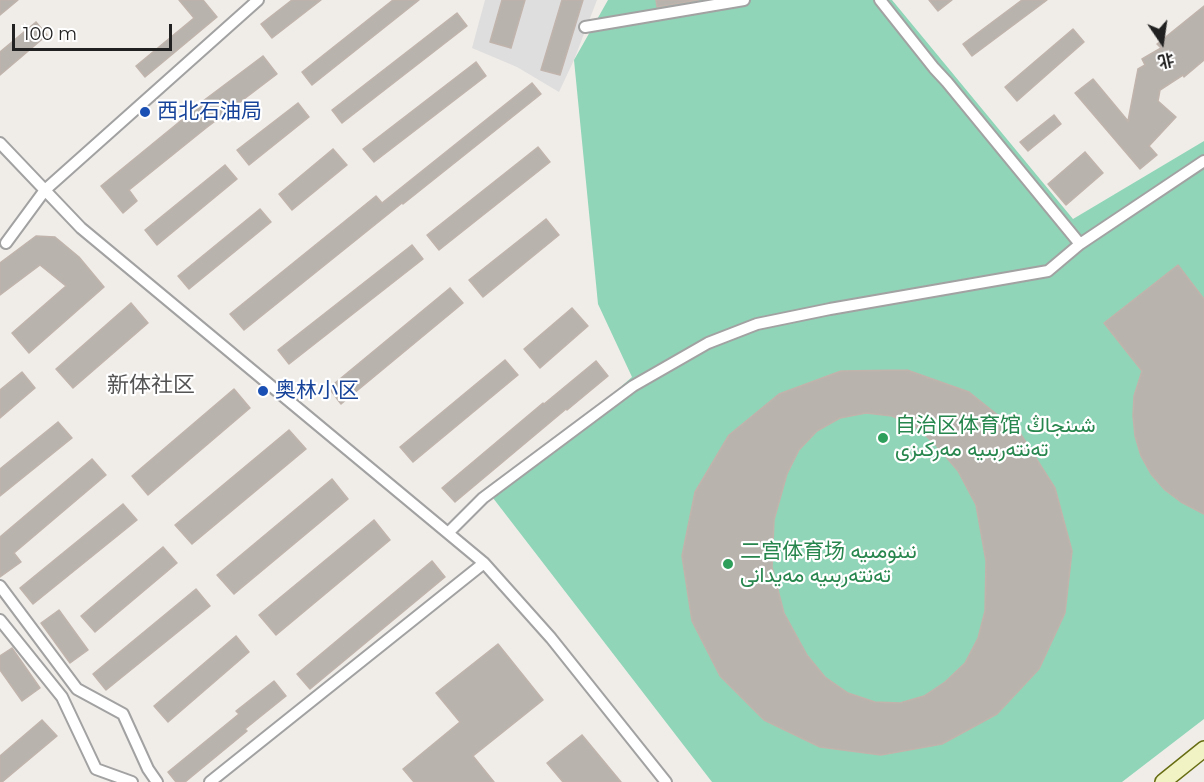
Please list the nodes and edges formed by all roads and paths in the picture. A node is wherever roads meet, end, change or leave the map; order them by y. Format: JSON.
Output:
{"nodes":[{"id":1,"x":258,"y":0,"type":"edge"},
{"id":2,"x":744,"y":0,"type":"edge"},
{"id":3,"x":880,"y":0,"type":"edge"},
{"id":4,"x":585,"y":27,"type":"dead end"},
{"id":5,"x":0,"y":143,"type":"edge"},
{"id":6,"x":1204,"y":161,"type":"edge"},
{"id":7,"x":45,"y":190,"type":"junction"},
{"id":8,"x":6,"y":243,"type":"dead end"},
{"id":9,"x":1080,"y":244,"type":"junction"},
{"id":10,"x":448,"y":533,"type":"junction"},
{"id":11,"x":484,"y":562,"type":"junction"},
{"id":12,"x":0,"y":586,"type":"edge"},
{"id":13,"x":0,"y":620,"type":"edge"},
{"id":14,"x":1204,"y":749,"type":"edge"},
{"id":15,"x":132,"y":782,"type":"edge"},
{"id":16,"x":157,"y":782,"type":"edge"},
{"id":17,"x":210,"y":782,"type":"edge"},
{"id":18,"x":666,"y":782,"type":"edge"},
{"id":19,"x":1163,"y":782,"type":"edge"}],
"edges":[{"from":1,"to":7,"type":"street"},
{"from":2,"to":4,"type":"street"},
{"from":3,"to":9,"type":"street"},
{"from":5,"to":7,"type":"street"},
{"from":6,"to":9,"type":"street"},
{"from":7,"to":8,"type":"street"},
{"from":7,"to":10,"type":"street"},
{"from":9,"to":10,"type":"street"},
{"from":10,"to":11,"type":"street"},
{"from":11,"to":17,"type":"street"},
{"from":11,"to":18,"type":"street"},
{"from":12,"to":16,"type":"street"},
{"from":13,"to":15,"type":"street"},
{"from":14,"to":19,"type":"main road"}]}
